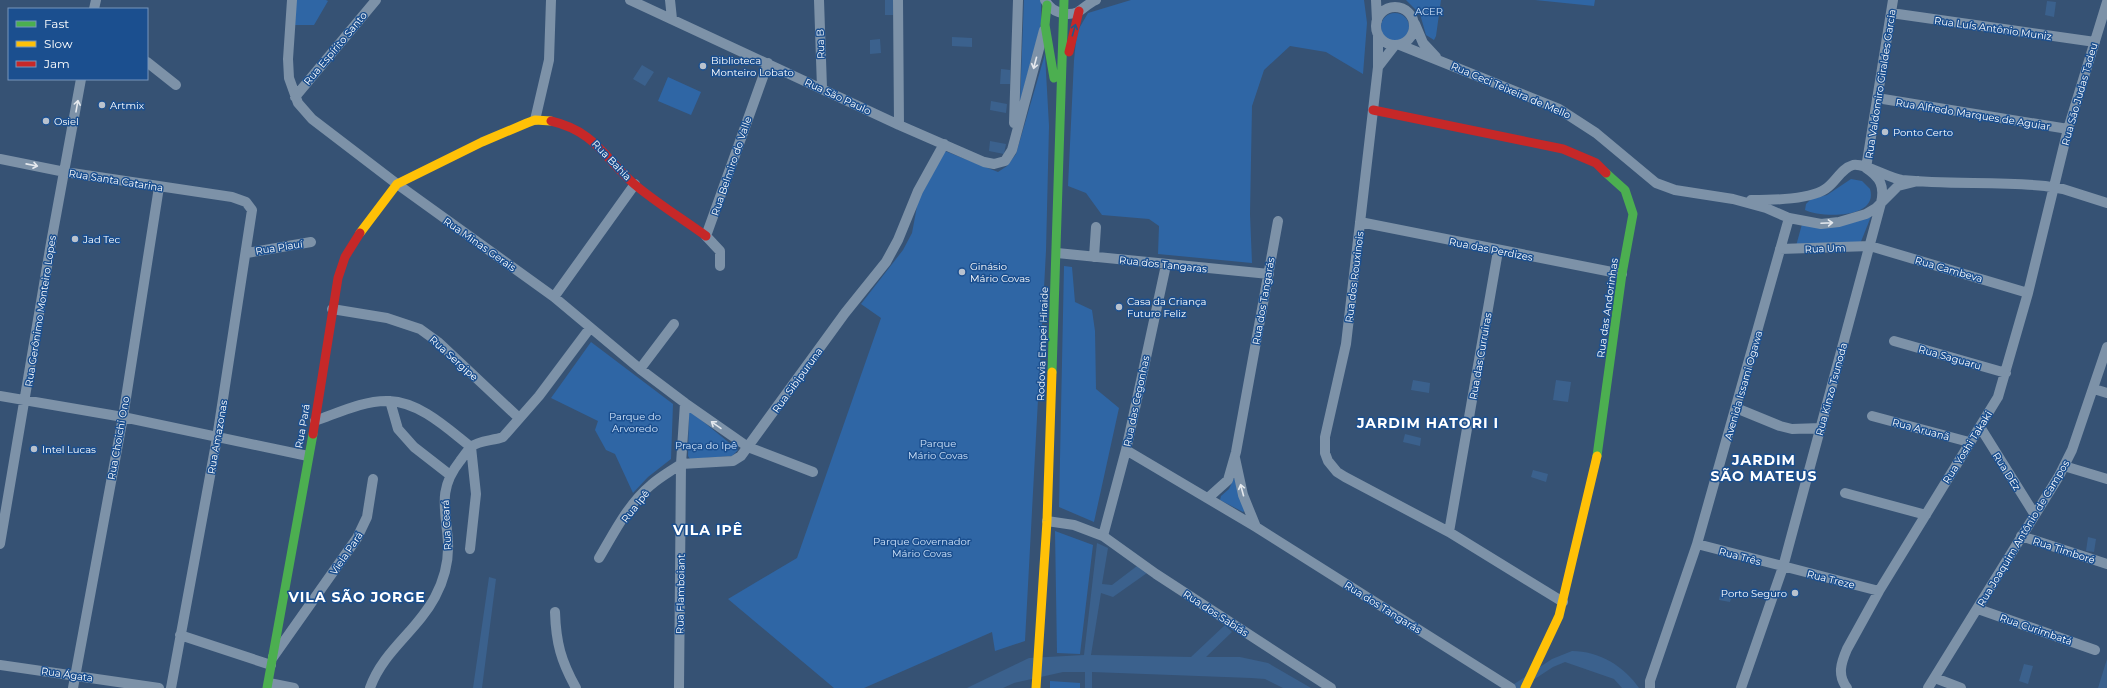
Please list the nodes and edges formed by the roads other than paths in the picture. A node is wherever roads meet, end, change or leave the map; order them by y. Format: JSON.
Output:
{"nodes":[{"id":1,"x":292,"y":0,"type":"edge"},
{"id":2,"x":376,"y":0,"type":"edge"},
{"id":3,"x":551,"y":0,"type":"edge"},
{"id":4,"x":630,"y":0,"type":"edge"},
{"id":5,"x":670,"y":0,"type":"edge"},
{"id":6,"x":818,"y":0,"type":"edge"},
{"id":7,"x":898,"y":0,"type":"edge"},
{"id":8,"x":1018,"y":0,"type":"edge"},
{"id":9,"x":1064,"y":0,"type":"edge"},
{"id":10,"x":1096,"y":0,"type":"edge"},
{"id":11,"x":1376,"y":0,"type":"edge"},
{"id":12,"x":1387,"y":0,"type":"edge"},
{"id":13,"x":1893,"y":0,"type":"edge"},
{"id":14,"x":1046,"y":2,"type":"edge"},
{"id":15,"x":2107,"y":2,"type":"edge"},
{"id":16,"x":1083,"y":6,"type":"edge"},
{"id":17,"x":1396,"y":8,"type":"junction"},
{"id":18,"x":1063,"y":13,"type":"junction"},
{"id":19,"x":1891,"y":13,"type":"junction"},
{"id":20,"x":672,"y":19,"type":"junction"},
{"id":21,"x":1413,"y":20,"type":"junction"},
{"id":22,"x":1377,"y":22,"type":"junction"},
{"id":23,"x":1045,"y":25,"type":"junction"},
{"id":24,"x":1378,"y":34,"type":"junction"},
{"id":25,"x":2094,"y":42,"type":"junction"},
{"id":26,"x":1398,"y":45,"type":"junction"},
{"id":27,"x":1437,"y":59,"type":"junction"},
{"id":28,"x":148,"y":63,"type":"edge"},
{"id":29,"x":768,"y":63,"type":"junction"},
{"id":30,"x":1378,"y":67,"type":"junction"},
{"id":31,"x":82,"y":80,"type":"edge"},
{"id":32,"x":176,"y":85,"type":"dead end"},
{"id":33,"x":822,"y":88,"type":"junction"},
{"id":34,"x":295,"y":97,"type":"junction"},
{"id":35,"x":1877,"y":98,"type":"junction"},
{"id":36,"x":1060,"y":110,"type":"junction"},
{"id":37,"x":1373,"y":110,"type":"junction"},
{"id":38,"x":535,"y":120,"type":"junction"},
{"id":39,"x":899,"y":124,"type":"junction"},
{"id":40,"x":2068,"y":129,"type":"junction"},
{"id":41,"x":1014,"y":140,"type":"junction"},
{"id":42,"x":944,"y":144,"type":"junction"},
{"id":43,"x":0,"y":159,"type":"edge"},
{"id":44,"x":1866,"y":168,"type":"junction"},
{"id":45,"x":65,"y":172,"type":"junction"},
{"id":46,"x":1918,"y":182,"type":"junction"},
{"id":47,"x":397,"y":184,"type":"junction"},
{"id":48,"x":635,"y":184,"type":"junction"},
{"id":49,"x":159,"y":187,"type":"junction"},
{"id":50,"x":2054,"y":187,"type":"junction"},
{"id":51,"x":232,"y":197,"type":"joint"},
{"id":52,"x":1795,"y":197,"type":"junction"},
{"id":53,"x":1730,"y":199,"type":"junction"},
{"id":54,"x":1881,"y":203,"type":"junction"},
{"id":55,"x":2107,"y":203,"type":"edge"},
{"id":56,"x":1789,"y":218,"type":"junction"},
{"id":57,"x":1278,"y":221,"type":"dead end"},
{"id":58,"x":1360,"y":222,"type":"junction"},
{"id":59,"x":1096,"y":226,"type":"dead end"},
{"id":60,"x":706,"y":236,"type":"junction"},
{"id":61,"x":311,"y":242,"type":"dead end"},
{"id":62,"x":1870,"y":246,"type":"junction"},
{"id":63,"x":1780,"y":249,"type":"junction"},
{"id":64,"x":1498,"y":251,"type":"junction"},
{"id":65,"x":247,"y":253,"type":"junction"},
{"id":66,"x":1057,"y":253,"type":"junction"},
{"id":67,"x":1094,"y":256,"type":"junction"},
{"id":68,"x":1166,"y":264,"type":"junction"},
{"id":69,"x":720,"y":266,"type":"dead end"},
{"id":70,"x":1269,"y":274,"type":"junction"},
{"id":71,"x":1622,"y":274,"type":"junction"},
{"id":72,"x":2028,"y":293,"type":"junction"},
{"id":73,"x":554,"y":297,"type":"junction"},
{"id":74,"x":332,"y":309,"type":"junction"},
{"id":75,"x":674,"y":324,"type":"dead end"},
{"id":76,"x":590,"y":328,"type":"junction"},
{"id":77,"x":1894,"y":340,"type":"dead end"},
{"id":78,"x":2107,"y":347,"type":"edge"},
{"id":79,"x":640,"y":369,"type":"junction"},
{"id":80,"x":2006,"y":373,"type":"junction"},
{"id":81,"x":2094,"y":389,"type":"junction"},
{"id":82,"x":2107,"y":394,"type":"edge"},
{"id":83,"x":0,"y":396,"type":"edge"},
{"id":84,"x":25,"y":400,"type":"junction"},
{"id":85,"x":390,"y":401,"type":"junction"},
{"id":86,"x":685,"y":403,"type":"junction"},
{"id":87,"x":1736,"y":408,"type":"junction"},
{"id":88,"x":1872,"y":416,"type":"dead end"},
{"id":89,"x":123,"y":417,"type":"junction"},
{"id":90,"x":520,"y":418,"type":"junction"},
{"id":91,"x":315,"y":421,"type":"junction"},
{"id":92,"x":1980,"y":427,"type":"junction"},
{"id":93,"x":1820,"y":428,"type":"junction"},
{"id":94,"x":217,"y":438,"type":"junction"},
{"id":95,"x":1969,"y":442,"type":"junction"},
{"id":96,"x":471,"y":447,"type":"junction"},
{"id":97,"x":748,"y":447,"type":"junction"},
{"id":98,"x":1126,"y":450,"type":"junction"},
{"id":99,"x":1236,"y":452,"type":"junction"},
{"id":100,"x":308,"y":456,"type":"junction"},
{"id":101,"x":681,"y":464,"type":"junction"},
{"id":102,"x":2064,"y":466,"type":"junction"},
{"id":103,"x":813,"y":472,"type":"dead end"},
{"id":104,"x":450,"y":476,"type":"junction"},
{"id":105,"x":373,"y":479,"type":"dead end"},
{"id":106,"x":2107,"y":479,"type":"edge"},
{"id":107,"x":1845,"y":493,"type":"dead end"},
{"id":108,"x":1208,"y":498,"type":"junction"},
{"id":109,"x":1926,"y":515,"type":"junction"},
{"id":110,"x":2034,"y":515,"type":"junction"},
{"id":111,"x":1047,"y":521,"type":"junction"},
{"id":112,"x":1256,"y":527,"type":"junction"},
{"id":113,"x":1449,"y":532,"type":"junction"},
{"id":114,"x":1103,"y":536,"type":"junction"},
{"id":115,"x":2021,"y":536,"type":"junction"},
{"id":116,"x":0,"y":544,"type":"edge"},
{"id":117,"x":1697,"y":544,"type":"junction"},
{"id":118,"x":470,"y":549,"type":"dead end"},
{"id":119,"x":599,"y":558,"type":"dead end"},
{"id":120,"x":2107,"y":564,"type":"edge"},
{"id":121,"x":1783,"y":567,"type":"junction"},
{"id":122,"x":1879,"y":592,"type":"junction"},
{"id":123,"x":1563,"y":602,"type":"junction"},
{"id":124,"x":1978,"y":609,"type":"junction"},
{"id":125,"x":555,"y":612,"type":"dead end"},
{"id":126,"x":180,"y":635,"type":"junction"},
{"id":127,"x":2095,"y":650,"type":"dead end"},
{"id":128,"x":272,"y":661,"type":"junction"},
{"id":129,"x":0,"y":665,"type":"edge"},
{"id":130,"x":75,"y":675,"type":"junction"},
{"id":131,"x":1934,"y":678,"type":"junction"},
{"id":132,"x":268,"y":685,"type":"edge"},
{"id":133,"x":73,"y":688,"type":"edge"},
{"id":134,"x":158,"y":688,"type":"edge"},
{"id":135,"x":171,"y":688,"type":"edge"},
{"id":136,"x":294,"y":688,"type":"edge"},
{"id":137,"x":370,"y":688,"type":"edge"},
{"id":138,"x":576,"y":688,"type":"edge"},
{"id":139,"x":680,"y":688,"type":"edge"},
{"id":140,"x":1036,"y":688,"type":"edge"},
{"id":141,"x":1331,"y":688,"type":"edge"},
{"id":142,"x":1511,"y":688,"type":"edge"},
{"id":143,"x":1525,"y":688,"type":"edge"},
{"id":144,"x":1650,"y":688,"type":"edge"},
{"id":145,"x":1742,"y":688,"type":"edge"},
{"id":146,"x":1847,"y":688,"type":"edge"},
{"id":147,"x":1928,"y":688,"type":"edge"},
{"id":148,"x":1961,"y":688,"type":"edge"}],
"edges":[{"from":1,"to":34,"type":"street","name":"Rua Minas Gerais"},
{"from":2,"to":34,"type":"street","name":"Rua Espírito Santo"},
{"from":3,"to":38,"type":"street"},
{"from":4,"to":20,"type":"street","name":"Rua São Paulo"},
{"from":5,"to":20,"type":"street"},
{"from":6,"to":33,"type":"street","name":"Rua B"},
{"from":7,"to":39,"type":"street"},
{"from":8,"to":41,"type":"street"},
{"from":9,"to":18,"type":"street","name":"Rodovia Empei Hiraide"},
{"from":10,"to":16,"type":"street"},
{"from":11,"to":22,"type":"street"},
{"from":12,"to":17,"type":"street"},
{"from":13,"to":19,"type":"street","name":"Rua Valdomiro Giraldes Garcia"},
{"from":14,"to":18,"type":"street"},
{"from":14,"to":23,"type":"street"},
{"from":15,"to":25,"type":"street","name":"Rua São Judas Tadeu"},
{"from":16,"to":18,"type":"street"},
{"from":36,"to":16,"type":"street","one_way":true},
{"from":17,"to":21,"type":"street"},
{"from":17,"to":22,"type":"street"},
{"from":18,"to":36,"type":"street","name":"Rodovia Empei Hiraide"},
{"from":19,"to":25,"type":"street","name":"Rua Luís Antônio Muniz"},
{"from":19,"to":35,"type":"street","name":"Rua Valdomiro Giraldes Garcia"},
{"from":20,"to":29,"type":"street","name":"Rua São Paulo"},
{"from":21,"to":26,"type":"street"},
{"from":21,"to":27,"type":"street","name":"Rua Ceci Teixeira de Mello"},
{"from":22,"to":24,"type":"street"},
{"from":23,"to":36,"type":"street"},
{"from":23,"to":41,"type":"street","one_way":true},
{"from":24,"to":26,"type":"street"},
{"from":24,"to":30,"type":"street","name":"Rua dos Rouxinois"},
{"from":25,"to":40,"type":"street","name":"Rua São Judas Tadeu"},
{"from":26,"to":27,"type":"street","name":"Rua Ceci Teixeira de Mello"},
{"from":26,"to":30,"type":"street"},
{"from":27,"to":53,"type":"street","name":"Rua Ceci Teixeira de Mello"},
{"from":28,"to":32,"type":"street"},
{"from":29,"to":33,"type":"street","name":"Rua São Paulo"},
{"from":29,"to":60,"type":"street","name":"Rua Belmiro do Valle"},
{"from":30,"to":37,"type":"street","name":"Rua dos Rouxinois"},
{"from":45,"to":31,"type":"street","name":"Rua Gerônimo Monteiro Lopes","one_way":true},
{"from":33,"to":39,"type":"street","name":"Rua São Paulo"},
{"from":34,"to":47,"type":"street","name":"Rua Minas Gerais"},
{"from":35,"to":40,"type":"street","name":"Rua Alfredo Marques de Aguiar"},
{"from":35,"to":44,"type":"street","name":"Rua Valdomiro Giraldes Garcia"},
{"from":36,"to":66,"type":"street","name":"Rodovia Empei Hiraide"},
{"from":37,"to":58,"type":"street","name":"Rua dos Rouxinois"},
{"from":37,"to":71,"type":"street","name":"Rua das Andorinhas"},
{"from":38,"to":47,"type":"street","name":"Rua Bahia"},
{"from":38,"to":48,"type":"street","name":"Rua Bahia"},
{"from":39,"to":42,"type":"street","name":"Rua São Paulo"},
{"from":40,"to":50,"type":"street","name":"Rua São Judas Tadeu"},
{"from":41,"to":42,"type":"street","name":"Rua São Paulo"},
{"from":42,"to":97,"type":"street","name":"Rua Sibipuruna"},
{"from":43,"to":45,"type":"street","name":"Rua Santa Catarina","one_way":true},
{"from":44,"to":46,"type":"street"},
{"from":44,"to":52,"type":"street"},
{"from":44,"to":54,"type":"street","name":"Rua Kinzo Tsunoda"},
{"from":45,"to":49,"type":"street","name":"Rua Santa Catarina"},
{"from":45,"to":84,"type":"street","name":"Rua Gerônimo Monteiro Lopes"},
{"from":46,"to":50,"type":"street"},
{"from":46,"to":54,"type":"street"},
{"from":47,"to":73,"type":"street","name":"Rua Minas Gerais"},
{"from":47,"to":74,"type":"street","name":"Rua Pará"},
{"from":48,"to":60,"type":"street"},
{"from":48,"to":73,"type":"street","name":"Rua Bahia"},
{"from":49,"to":51,"type":"street","name":"Rua Santa Catarina"},
{"from":49,"to":89,"type":"street","name":"Rua Choichi Ono"},
{"from":50,"to":55,"type":"street"},
{"from":50,"to":72,"type":"street","name":"Rua Yoshi Takaki"},
{"from":51,"to":65,"type":"street","name":"Rua Amazonas"},
{"from":52,"to":53,"type":"street"},
{"from":52,"to":56,"type":"street","name":"Avenida Issami Ogawa"},
{"from":53,"to":56,"type":"street"},
{"from":56,"to":54,"type":"street","one_way":true},
{"from":54,"to":62,"type":"street","name":"Rua Kinzo Tsunoda"},
{"from":56,"to":63,"type":"street","name":"Avenida Issami Ogawa"},
{"from":57,"to":70,"type":"street","name":"Rua dos Tangarás"},
{"from":58,"to":64,"type":"street","name":"Rua das Perdizes"},
{"from":58,"to":113,"type":"street","name":"Rua dos Rouxinois"},
{"from":59,"to":67,"type":"street"},
{"from":60,"to":69,"type":"street"},
{"from":61,"to":65,"type":"street","name":"Rua Piauí"},
{"from":62,"to":63,"type":"street","name":"Rua Um"},
{"from":62,"to":72,"type":"street","name":"Rua Cambeva"},
{"from":62,"to":93,"type":"street","name":"Rua Kinzo Tsunoda"},
{"from":63,"to":87,"type":"street","name":"Avenida Issami Ogawa"},
{"from":64,"to":71,"type":"street","name":"Rua das Perdizes"},
{"from":64,"to":113,"type":"street","name":"Rua das Curruiras"},
{"from":65,"to":94,"type":"street","name":"Rua Amazonas"},
{"from":66,"to":67,"type":"street","name":"Rua dos Tangaras"},
{"from":66,"to":111,"type":"street","name":"Rodovia Empei Hiraide"},
{"from":67,"to":68,"type":"street","name":"Rua dos Tangaras"},
{"from":68,"to":70,"type":"street","name":"Rua dos Tangaras"},
{"from":68,"to":98,"type":"street","name":"Rua das Cegonhas"},
{"from":70,"to":99,"type":"street","name":"Rua dos Tangarás"},
{"from":71,"to":123,"type":"street","name":"Rua das Andorinhas"},
{"from":72,"to":80,"type":"street","name":"Rua Yoshi Takaki"},
{"from":73,"to":76,"type":"street","name":"Rua Minas Gerais"},
{"from":74,"to":90,"type":"street","name":"Rua Sergipe"},
{"from":74,"to":91,"type":"street","name":"Rua Pará"},
{"from":75,"to":79,"type":"street"},
{"from":76,"to":79,"type":"street","name":"Rua Minas Gerais"},
{"from":76,"to":90,"type":"street"},
{"from":77,"to":80,"type":"street","name":"Rua Saguaru"},
{"from":78,"to":81,"type":"street","name":"Rua Joaquim Antônio de Campos"},
{"from":79,"to":86,"type":"street","name":"Rua Minas Gerais"},
{"from":80,"to":92,"type":"street","name":"Rua Yoshi Takaki"},
{"from":81,"to":82,"type":"street"},
{"from":81,"to":102,"type":"street","name":"Rua Joaquim Antônio de Campos"},
{"from":83,"to":84,"type":"street"},
{"from":84,"to":89,"type":"street"},
{"from":84,"to":116,"type":"street","name":"Rua Gerônimo Monteiro Lopes"},
{"from":85,"to":91,"type":"street"},
{"from":85,"to":96,"type":"street"},
{"from":85,"to":104,"type":"street"},
{"from":97,"to":86,"type":"street","name":"Rua Minas Gerais","one_way":true},
{"from":86,"to":101,"type":"street","name":"Rua Flamboiant"},
{"from":87,"to":93,"type":"street"},
{"from":87,"to":117,"type":"street","name":"Avenida Issami Ogawa"},
{"from":88,"to":95,"type":"street","name":"Rua Aruanã"},
{"from":89,"to":94,"type":"street"},
{"from":89,"to":130,"type":"street","name":"Rua Choichi Ono"},
{"from":90,"to":96,"type":"street"},
{"from":91,"to":100,"type":"street","name":"Rua Pará"},
{"from":92,"to":95,"type":"street","name":"Rua Yoshi Takaki"},
{"from":92,"to":110,"type":"street","name":"Rua DEz"},
{"from":93,"to":121,"type":"street","name":"Rua Kinzo Tsunoda"},
{"from":94,"to":100,"type":"street"},
{"from":94,"to":126,"type":"street","name":"Rua Amazonas"},
{"from":95,"to":109,"type":"street","name":"Rua Yoshi Takaki"},
{"from":96,"to":104,"type":"street","name":"Rua Ceará"},
{"from":96,"to":118,"type":"street"},
{"from":97,"to":101,"type":"street","name":"Rua Sibipuruna"},
{"from":97,"to":103,"type":"street","name":"Rua Minas Gerais"},
{"from":98,"to":108,"type":"street","name":"Rua dos Tangarás"},
{"from":98,"to":114,"type":"street","name":"Rua das Cegonhas"},
{"from":99,"to":108,"type":"street","name":"Rua dos Tangarás"},
{"from":112,"to":99,"type":"street","name":"Rua dos Tangarás","one_way":true},
{"from":100,"to":128,"type":"street","name":"Rua Pará"},
{"from":101,"to":119,"type":"street","name":"Rua Ipê"},
{"from":101,"to":139,"type":"street","name":"Rua Flamboiant"},
{"from":102,"to":106,"type":"street"},
{"from":102,"to":110,"type":"street","name":"Rua Joaquim Antônio de Campos"},
{"from":104,"to":137,"type":"street","name":"Rua Ceará"},
{"from":105,"to":128,"type":"street","name":"Viela Pará"},
{"from":107,"to":109,"type":"street"},
{"from":108,"to":112,"type":"street","name":"Rua dos Tangarás"},
{"from":109,"to":122,"type":"street","name":"Rua Yoshi Takaki"},
{"from":110,"to":115,"type":"street","name":"Rua Joaquim Antônio de Campos"},
{"from":111,"to":114,"type":"street","name":"Rua dos Sabiás"},
{"from":111,"to":140,"type":"street","name":"Rodovia Empei Hiraide"},
{"from":112,"to":142,"type":"street","name":"Rua dos Tangarás"},
{"from":113,"to":123,"type":"street","name":"Rua dos Rouxinois"},
{"from":114,"to":141,"type":"street","name":"Rua dos Sabiás"},
{"from":115,"to":120,"type":"street","name":"Rua Timboré"},
{"from":115,"to":124,"type":"street","name":"Rua Joaquim Antônio de Campos"},
{"from":117,"to":121,"type":"street","name":"Rua Três"},
{"from":117,"to":144,"type":"street","name":"Avenida Issami Ogawa"},
{"from":121,"to":122,"type":"street","name":"Rua Treze"},
{"from":121,"to":145,"type":"street","name":"Rua Kinzo Tsunoda"},
{"from":122,"to":146,"type":"street","name":"Rua Yoshi Takaki"},
{"from":123,"to":143,"type":"street","name":"Rua das Andorinhas"},
{"from":124,"to":127,"type":"street","name":"Rua Curimbatá"},
{"from":124,"to":131,"type":"street","name":"Rua Joaquim Antônio de Campos"},
{"from":125,"to":138,"type":"street"},
{"from":126,"to":128,"type":"street"},
{"from":126,"to":135,"type":"street","name":"Rua Amazonas"},
{"from":128,"to":132,"type":"street","name":"Rua Pará"},
{"from":129,"to":130,"type":"street","name":"Rua Ágata"},
{"from":130,"to":133,"type":"street","name":"Rua Choichi Ono"},
{"from":130,"to":134,"type":"street","name":"Rua Ágata"},
{"from":131,"to":147,"type":"street","name":"Rua Joaquim Antônio de Campos"},
{"from":131,"to":148,"type":"street"},
{"from":132,"to":136,"type":"street"}]}
